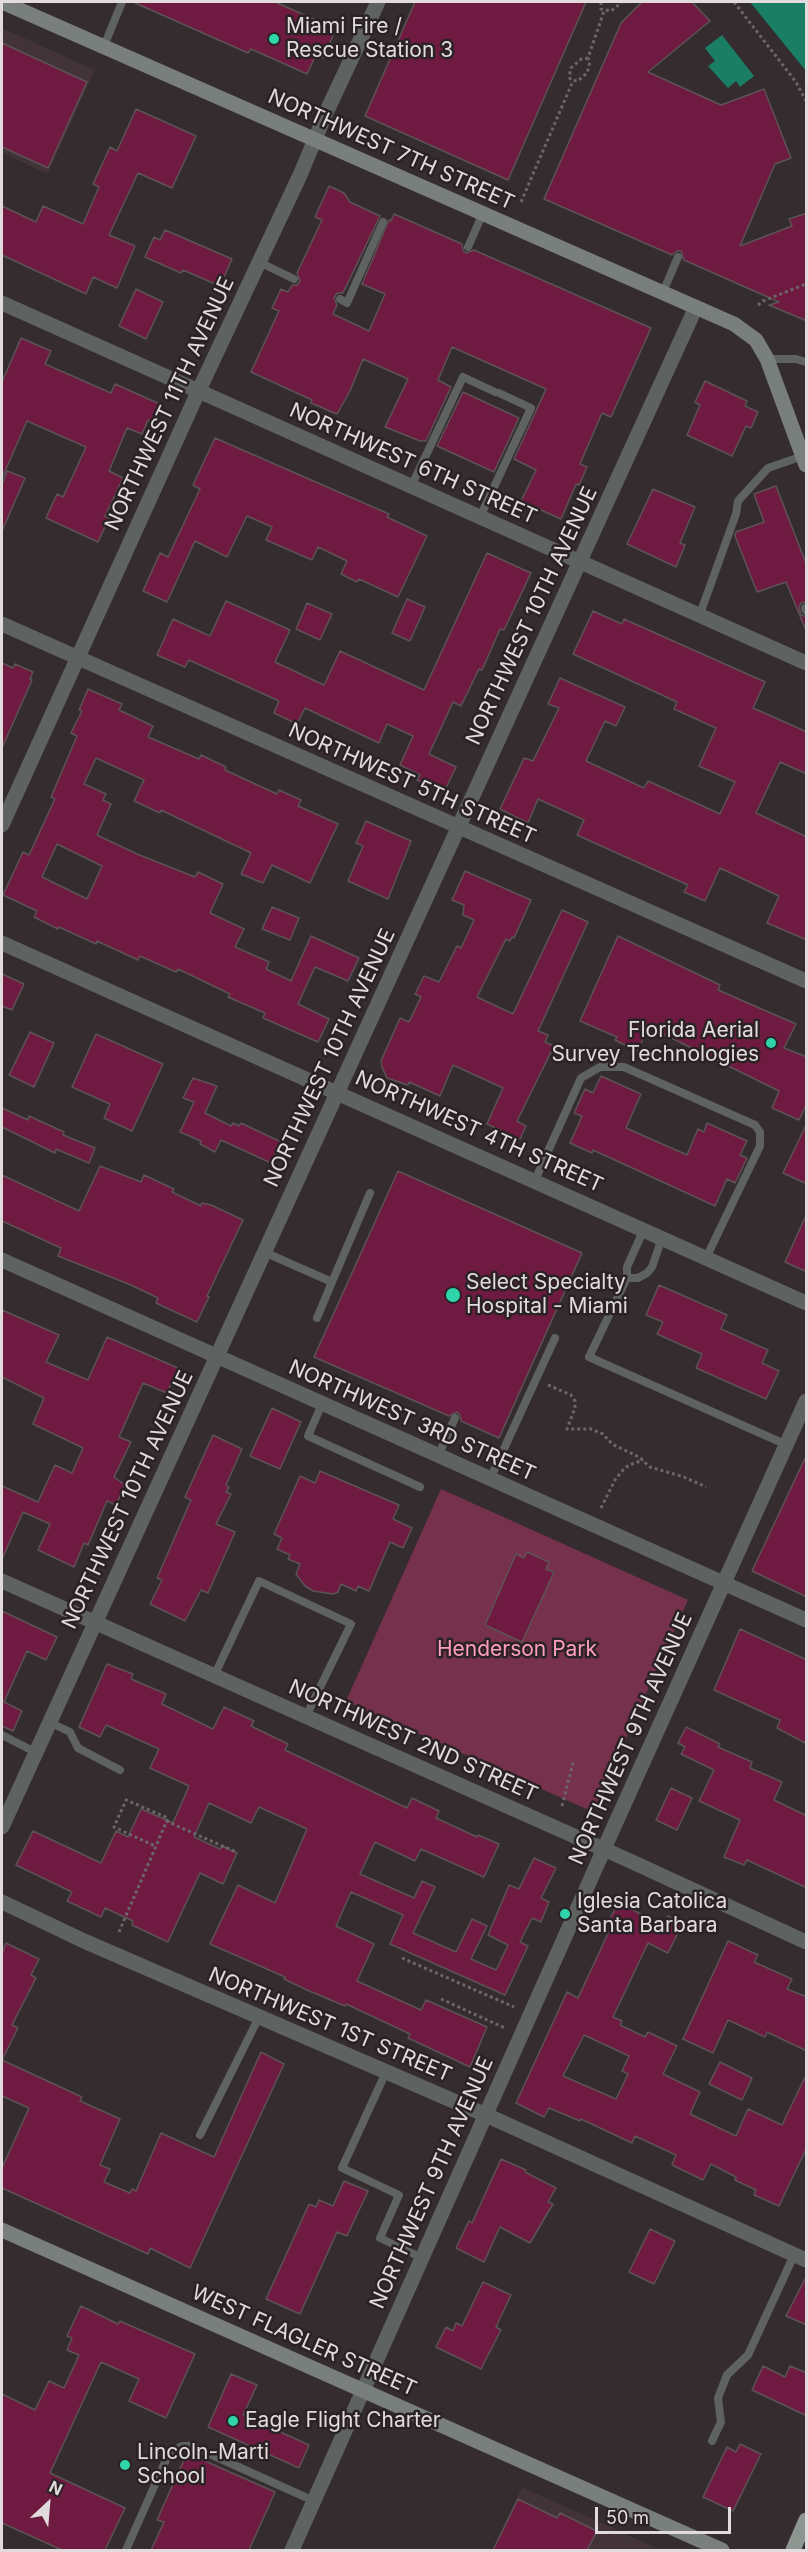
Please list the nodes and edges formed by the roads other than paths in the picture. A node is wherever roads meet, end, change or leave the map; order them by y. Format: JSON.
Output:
{"nodes":[{"id":1,"x":2,"y":2,"type":"edge"},
{"id":2,"x":122,"y":2,"type":"edge"},
{"id":3,"x":378,"y":2,"type":"edge"},
{"id":4,"x":104,"y":46,"type":"junction"},
{"id":5,"x":315,"y":140,"type":"junction"},
{"id":6,"x":483,"y":213,"type":"junction"},
{"id":7,"x":383,"y":222,"type":"dead end"},
{"id":8,"x":468,"y":247,"type":"dead end"},
{"id":9,"x":678,"y":257,"type":"dead end"},
{"id":10,"x":258,"y":262,"type":"junction"},
{"id":11,"x":294,"y":279,"type":"dead end"},
{"id":12,"x":663,"y":292,"type":"junction"},
{"id":13,"x":340,"y":299,"type":"dead end"},
{"id":14,"x":2,"y":303,"type":"edge"},
{"id":15,"x":696,"y":307,"type":"junction"},
{"id":16,"x":768,"y":359,"type":"junction"},
{"id":17,"x":807,"y":362,"type":"edge"},
{"id":18,"x":198,"y":390,"type":"junction"},
{"id":19,"x":805,"y":461,"type":"edge"},
{"id":20,"x":757,"y":482,"type":"junction"},
{"id":21,"x":411,"y":487,"type":"junction"},
{"id":22,"x":760,"y":492,"type":"dead end"},
{"id":23,"x":480,"y":517,"type":"junction"},
{"id":24,"x":580,"y":562,"type":"junction"},
{"id":25,"x":700,"y":614,"type":"junction"},
{"id":26,"x":2,"y":624,"type":"edge"},
{"id":27,"x":78,"y":658,"type":"junction"},
{"id":28,"x":807,"y":663,"type":"edge"},
{"id":29,"x":2,"y":825,"type":"edge"},
{"id":30,"x":458,"y":828,"type":"junction"},
{"id":31,"x":2,"y":943,"type":"edge"},
{"id":32,"x":807,"y":981,"type":"edge"},
{"id":33,"x":337,"y":1092,"type":"junction"},
{"id":34,"x":535,"y":1180,"type":"junction"},
{"id":35,"x":370,"y":1193,"type":"dead end"},
{"id":36,"x":644,"y":1230,"type":"junction"},
{"id":37,"x":662,"y":1238,"type":"junction"},
{"id":38,"x":264,"y":1252,"type":"junction"},
{"id":39,"x":706,"y":1258,"type":"junction"},
{"id":40,"x":2,"y":1260,"type":"edge"},
{"id":41,"x":627,"y":1278,"type":"junction"},
{"id":42,"x":332,"y":1282,"type":"junction"},
{"id":43,"x":807,"y":1303,"type":"edge"},
{"id":44,"x":317,"y":1318,"type":"dead end"},
{"id":45,"x":555,"y":1338,"type":"dead end"},
{"id":46,"x":217,"y":1356,"type":"junction"},
{"id":47,"x":806,"y":1402,"type":"edge"},
{"id":48,"x":322,"y":1404,"type":"junction"},
{"id":49,"x":455,"y":1418,"type":"dead end"},
{"id":50,"x":787,"y":1445,"type":"junction"},
{"id":51,"x":438,"y":1456,"type":"junction"},
{"id":52,"x":490,"y":1479,"type":"junction"},
{"id":53,"x":420,"y":1487,"type":"dead end"},
{"id":54,"x":2,"y":1581,"type":"edge"},
{"id":55,"x":724,"y":1582,"type":"junction"},
{"id":56,"x":807,"y":1620,"type":"edge"},
{"id":57,"x":96,"y":1622,"type":"junction"},
{"id":58,"x":214,"y":1676,"type":"junction"},
{"id":59,"x":306,"y":1716,"type":"junction"},
{"id":60,"x":49,"y":1722,"type":"junction"},
{"id":61,"x":2,"y":1736,"type":"edge"},
{"id":62,"x":35,"y":1752,"type":"junction"},
{"id":63,"x":120,"y":1770,"type":"dead end"},
{"id":64,"x":2,"y":1827,"type":"edge"},
{"id":65,"x":604,"y":1849,"type":"junction"},
{"id":66,"x":2,"y":1902,"type":"edge"},
{"id":67,"x":807,"y":1941,"type":"edge"},
{"id":68,"x":259,"y":2017,"type":"junction"},
{"id":69,"x":386,"y":2072,"type":"junction"},
{"id":70,"x":486,"y":2115,"type":"junction"},
{"id":71,"x":200,"y":2135,"type":"dead end"},
{"id":72,"x":2,"y":2230,"type":"edge"},
{"id":73,"x":801,"y":2257,"type":"edge"},
{"id":74,"x":422,"y":2259,"type":"junction"},
{"id":75,"x":363,"y":2390,"type":"junction"},
{"id":76,"x":712,"y":2442,"type":"dead end"},
{"id":77,"x":314,"y":2501,"type":"junction"},
{"id":78,"x":807,"y":2520,"type":"edge"},
{"id":79,"x":126,"y":2550,"type":"edge"},
{"id":80,"x":292,"y":2550,"type":"edge"},
{"id":81,"x":722,"y":2550,"type":"edge"},
{"id":82,"x":793,"y":2550,"type":"edge"}],
"edges":[{"from":1,"to":4,"type":"main road","name":"NORTHWEST 7TH STREET"},
{"from":2,"to":4,"type":"lane"},
{"from":3,"to":5,"type":"street","name":"NORTHWEST 11TH AVENUE"},
{"from":4,"to":5,"type":"main road","name":"NORTHWEST 7TH STREET"},
{"from":5,"to":6,"type":"main road","name":"NORTHWEST 7TH STREET"},
{"from":5,"to":10,"type":"street","name":"NORTHWEST 11TH AVENUE"},
{"from":6,"to":8,"type":"lane"},
{"from":6,"to":12,"type":"main road","name":"NORTHWEST 7TH STREET"},
{"from":7,"to":13,"type":"lane"},
{"from":9,"to":12,"type":"lane"},
{"from":10,"to":11,"type":"lane"},
{"from":10,"to":18,"type":"street","name":"NORTHWEST 11TH AVENUE"},
{"from":12,"to":15,"type":"main road","name":"NORTHWEST 7TH STREET"},
{"from":14,"to":18,"type":"street","name":"NORTHWEST 6TH STREET"},
{"from":15,"to":16,"type":"main road","name":"NORTHWEST 7TH STREET"},
{"from":15,"to":24,"type":"street","name":"NORTHWEST 10TH AVENUE"},
{"from":16,"to":17,"type":"lane"},
{"from":16,"to":19,"type":"main road"},
{"from":18,"to":21,"type":"street","name":"NORTHWEST 6TH STREET"},
{"from":18,"to":27,"type":"street","name":"NORTHWEST 11TH AVENUE"},
{"from":19,"to":20,"type":"lane"},
{"from":20,"to":22,"type":"lane"},
{"from":20,"to":25,"type":"lane"},
{"from":21,"to":23,"type":"street","name":"NORTHWEST 6TH STREET"},
{"from":21,"to":23,"type":"lane"},
{"from":23,"to":24,"type":"street","name":"NORTHWEST 6TH STREET"},
{"from":24,"to":25,"type":"street","name":"NORTHWEST 6TH STREET"},
{"from":24,"to":30,"type":"street","name":"NORTHWEST 10TH AVENUE"},
{"from":25,"to":28,"type":"street","name":"NORTHWEST 6TH STREET"},
{"from":26,"to":27,"type":"street","name":"NORTHWEST 5TH STREET"},
{"from":27,"to":29,"type":"street","name":"NORTHWEST 11TH AVENUE"},
{"from":27,"to":30,"type":"street","name":"NORTHWEST 5TH STREET"},
{"from":30,"to":32,"type":"street","name":"NORTHWEST 5TH STREET"},
{"from":30,"to":33,"type":"street","name":"NORTHWEST 10TH AVENUE"},
{"from":31,"to":33,"type":"street","name":"NORTHWEST 4TH STREET"},
{"from":33,"to":34,"type":"street","name":"NORTHWEST 4TH STREET"},
{"from":33,"to":38,"type":"street","name":"NORTHWEST 10TH AVENUE"},
{"from":34,"to":36,"type":"street","name":"NORTHWEST 4TH STREET"},
{"from":34,"to":39,"type":"lane"},
{"from":35,"to":42,"type":"lane"},
{"from":36,"to":37,"type":"street","name":"NORTHWEST 4TH STREET"},
{"from":36,"to":41,"type":"lane"},
{"from":37,"to":39,"type":"street","name":"NORTHWEST 4TH STREET"},
{"from":37,"to":41,"type":"lane"},
{"from":38,"to":42,"type":"lane"},
{"from":38,"to":46,"type":"street","name":"NORTHWEST 10TH AVENUE"},
{"from":39,"to":43,"type":"street","name":"NORTHWEST 4TH STREET"},
{"from":40,"to":46,"type":"street","name":"NORTHWEST 3RD STREET"},
{"from":41,"to":50,"type":"lane"},
{"from":42,"to":44,"type":"lane"},
{"from":45,"to":52,"type":"lane"},
{"from":46,"to":48,"type":"street","name":"NORTHWEST 3RD STREET"},
{"from":46,"to":57,"type":"street","name":"NORTHWEST 10TH AVENUE"},
{"from":47,"to":50,"type":"street","name":"NORTHWEST 9TH AVENUE"},
{"from":48,"to":51,"type":"street","name":"NORTHWEST 3RD STREET"},
{"from":48,"to":53,"type":"lane"},
{"from":49,"to":51,"type":"lane"},
{"from":50,"to":55,"type":"street","name":"NORTHWEST 9TH AVENUE"},
{"from":51,"to":52,"type":"street","name":"NORTHWEST 3RD STREET"},
{"from":52,"to":55,"type":"street","name":"NORTHWEST 3RD STREET"},
{"from":54,"to":57,"type":"street","name":"NORTHWEST 2ND STREET"},
{"from":55,"to":56,"type":"street","name":"NORTHWEST 3RD STREET"},
{"from":55,"to":65,"type":"street","name":"NORTHWEST 9TH AVENUE"},
{"from":57,"to":58,"type":"street","name":"NORTHWEST 2ND STREET"},
{"from":57,"to":60,"type":"street","name":"NORTHWEST 10TH AVENUE"},
{"from":58,"to":59,"type":"street","name":"NORTHWEST 2ND STREET"},
{"from":58,"to":59,"type":"lane"},
{"from":59,"to":65,"type":"street","name":"NORTHWEST 2ND STREET"},
{"from":60,"to":62,"type":"street","name":"NORTHWEST 10TH AVENUE"},
{"from":60,"to":63,"type":"lane"},
{"from":61,"to":62,"type":"lane"},
{"from":62,"to":64,"type":"street","name":"NORTHWEST 10TH AVENUE"},
{"from":65,"to":67,"type":"street","name":"NORTHWEST 2ND STREET"},
{"from":65,"to":70,"type":"street","name":"NORTHWEST 9TH AVENUE"},
{"from":66,"to":68,"type":"street","name":"NORTHWEST 1ST STREET"},
{"from":68,"to":69,"type":"street","name":"NORTHWEST 1ST STREET"},
{"from":68,"to":71,"type":"lane"},
{"from":69,"to":70,"type":"street","name":"NORTHWEST 1ST STREET"},
{"from":69,"to":74,"type":"lane"},
{"from":70,"to":73,"type":"street","name":"NORTHWEST 1ST STREET"},
{"from":70,"to":74,"type":"street","name":"NORTHWEST 9TH AVENUE"},
{"from":72,"to":75,"type":"main road","name":"WEST FLAGLER STREET"},
{"from":73,"to":76,"type":"lane"},
{"from":74,"to":75,"type":"street","name":"NORTHWEST 9TH AVENUE"},
{"from":75,"to":77,"type":"street","name":"NORTHWEST 9TH AVENUE"},
{"from":75,"to":81,"type":"main road","name":"WEST FLAGLER STREET"},
{"from":77,"to":79,"type":"lane"},
{"from":77,"to":80,"type":"street","name":"NORTHWEST 9TH AVENUE"},
{"from":78,"to":82,"type":"main road"}]}
